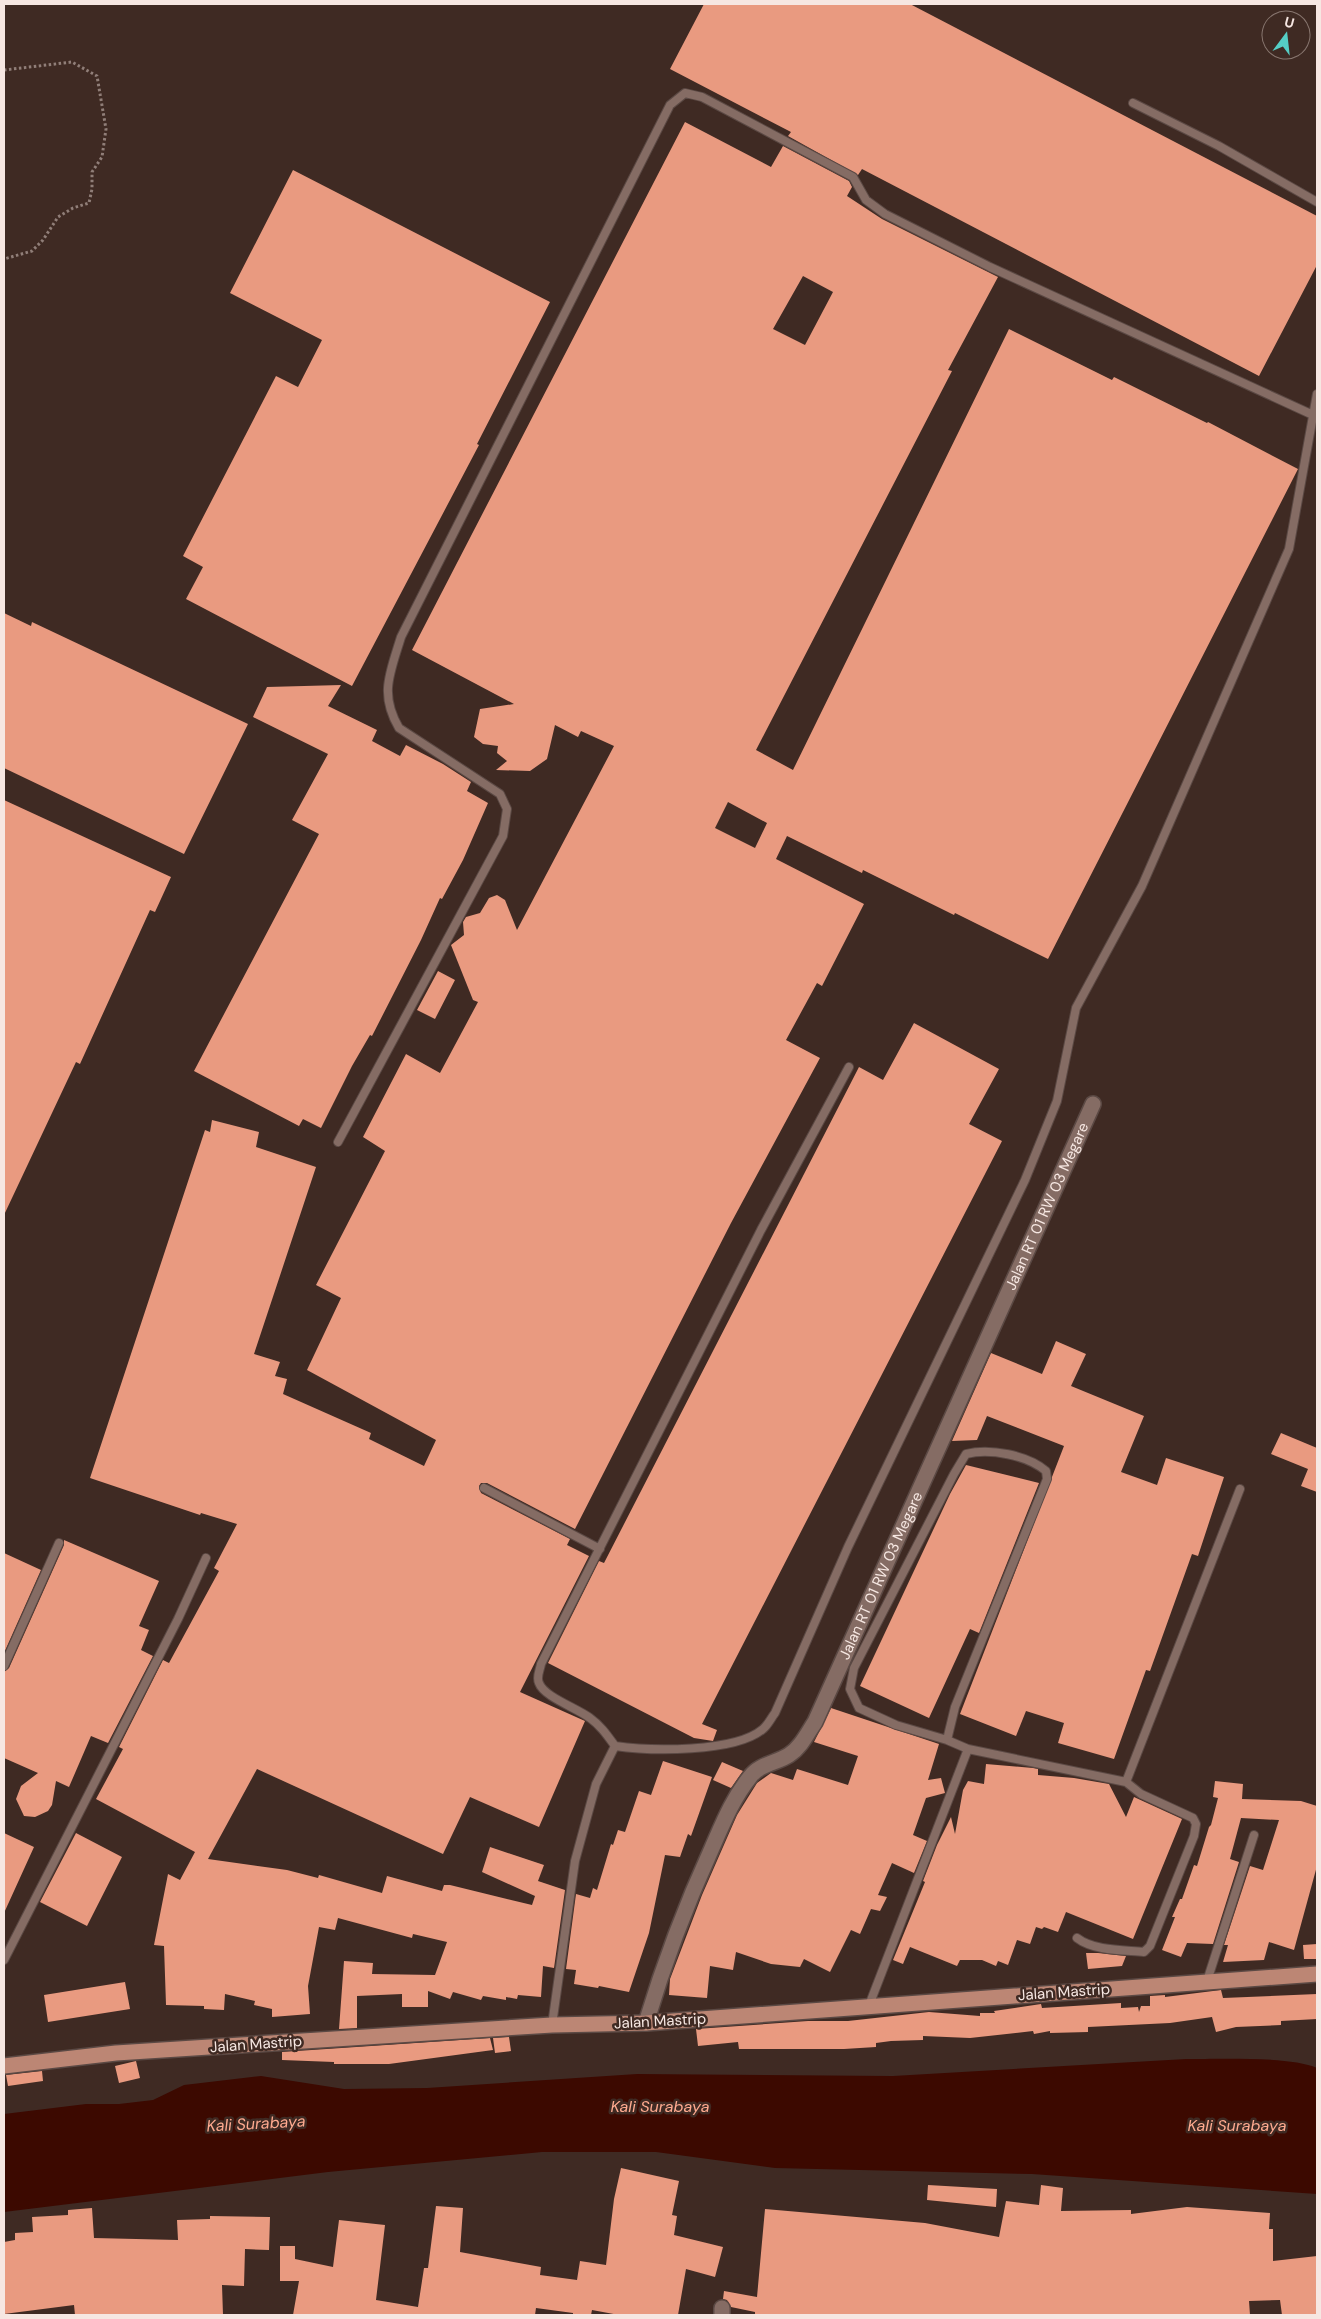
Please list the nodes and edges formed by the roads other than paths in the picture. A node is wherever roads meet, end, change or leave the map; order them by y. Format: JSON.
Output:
{"nodes":[{"id":1,"x":1133,"y":103,"type":"dead end"},
{"id":2,"x":1317,"y":202,"type":"edge"},
{"id":3,"x":1317,"y":394,"type":"edge"},
{"id":4,"x":1313,"y":415,"type":"junction"},
{"id":5,"x":849,"y":1067,"type":"dead end"},
{"id":6,"x":1093,"y":1104,"type":"dead end"},
{"id":7,"x":338,"y":1142,"type":"dead end"},
{"id":8,"x":484,"y":1488,"type":"dead end"},
{"id":9,"x":1240,"y":1489,"type":"dead end"},
{"id":10,"x":59,"y":1543,"type":"dead end"},
{"id":11,"x":600,"y":1549,"type":"junction"},
{"id":12,"x":206,"y":1558,"type":"dead end"},
{"id":13,"x":4,"y":1666,"type":"edge"},
{"id":14,"x":947,"y":1740,"type":"junction"},
{"id":15,"x":615,"y":1746,"type":"junction"},
{"id":16,"x":968,"y":1749,"type":"junction"},
{"id":17,"x":1126,"y":1782,"type":"junction"},
{"id":18,"x":1254,"y":1835,"type":"dead end"},
{"id":19,"x":1077,"y":1938,"type":"dead end"},
{"id":20,"x":4,"y":1960,"type":"edge"},
{"id":21,"x":1317,"y":1974,"type":"edge"},
{"id":22,"x":1207,"y":1981,"type":"junction"},
{"id":23,"x":868,"y":2008,"type":"junction"},
{"id":24,"x":646,"y":2023,"type":"junction"},
{"id":25,"x":552,"y":2025,"type":"junction"},
{"id":26,"x":4,"y":2066,"type":"edge"}],
"edges":[{"from":1,"to":2,"type":"lane"},
{"from":3,"to":4,"type":"lane"},
{"from":4,"to":7,"type":"lane"},
{"from":4,"to":15,"type":"lane"},
{"from":5,"to":11,"type":"lane"},
{"from":6,"to":24,"type":"street","name":"Jalan RT 01 RW 03 Megare"},
{"from":8,"to":11,"type":"lane"},
{"from":9,"to":17,"type":"lane"},
{"from":10,"to":13,"type":"lane"},
{"from":11,"to":15,"type":"lane"},
{"from":12,"to":20,"type":"lane"},
{"from":14,"to":14,"type":"lane"},
{"from":14,"to":16,"type":"lane"},
{"from":15,"to":25,"type":"lane"},
{"from":16,"to":17,"type":"lane"},
{"from":16,"to":23,"type":"lane"},
{"from":17,"to":19,"type":"lane"},
{"from":18,"to":22,"type":"lane"},
{"from":21,"to":22,"type":"main road","name":"Jalan Mastrip"},
{"from":22,"to":23,"type":"main road","name":"Jalan Mastrip"},
{"from":23,"to":24,"type":"main road","name":"Jalan Mastrip"},
{"from":24,"to":25,"type":"main road","name":"Jalan Mastrip"},
{"from":25,"to":26,"type":"main road","name":"Jalan Mastrip"}]}
